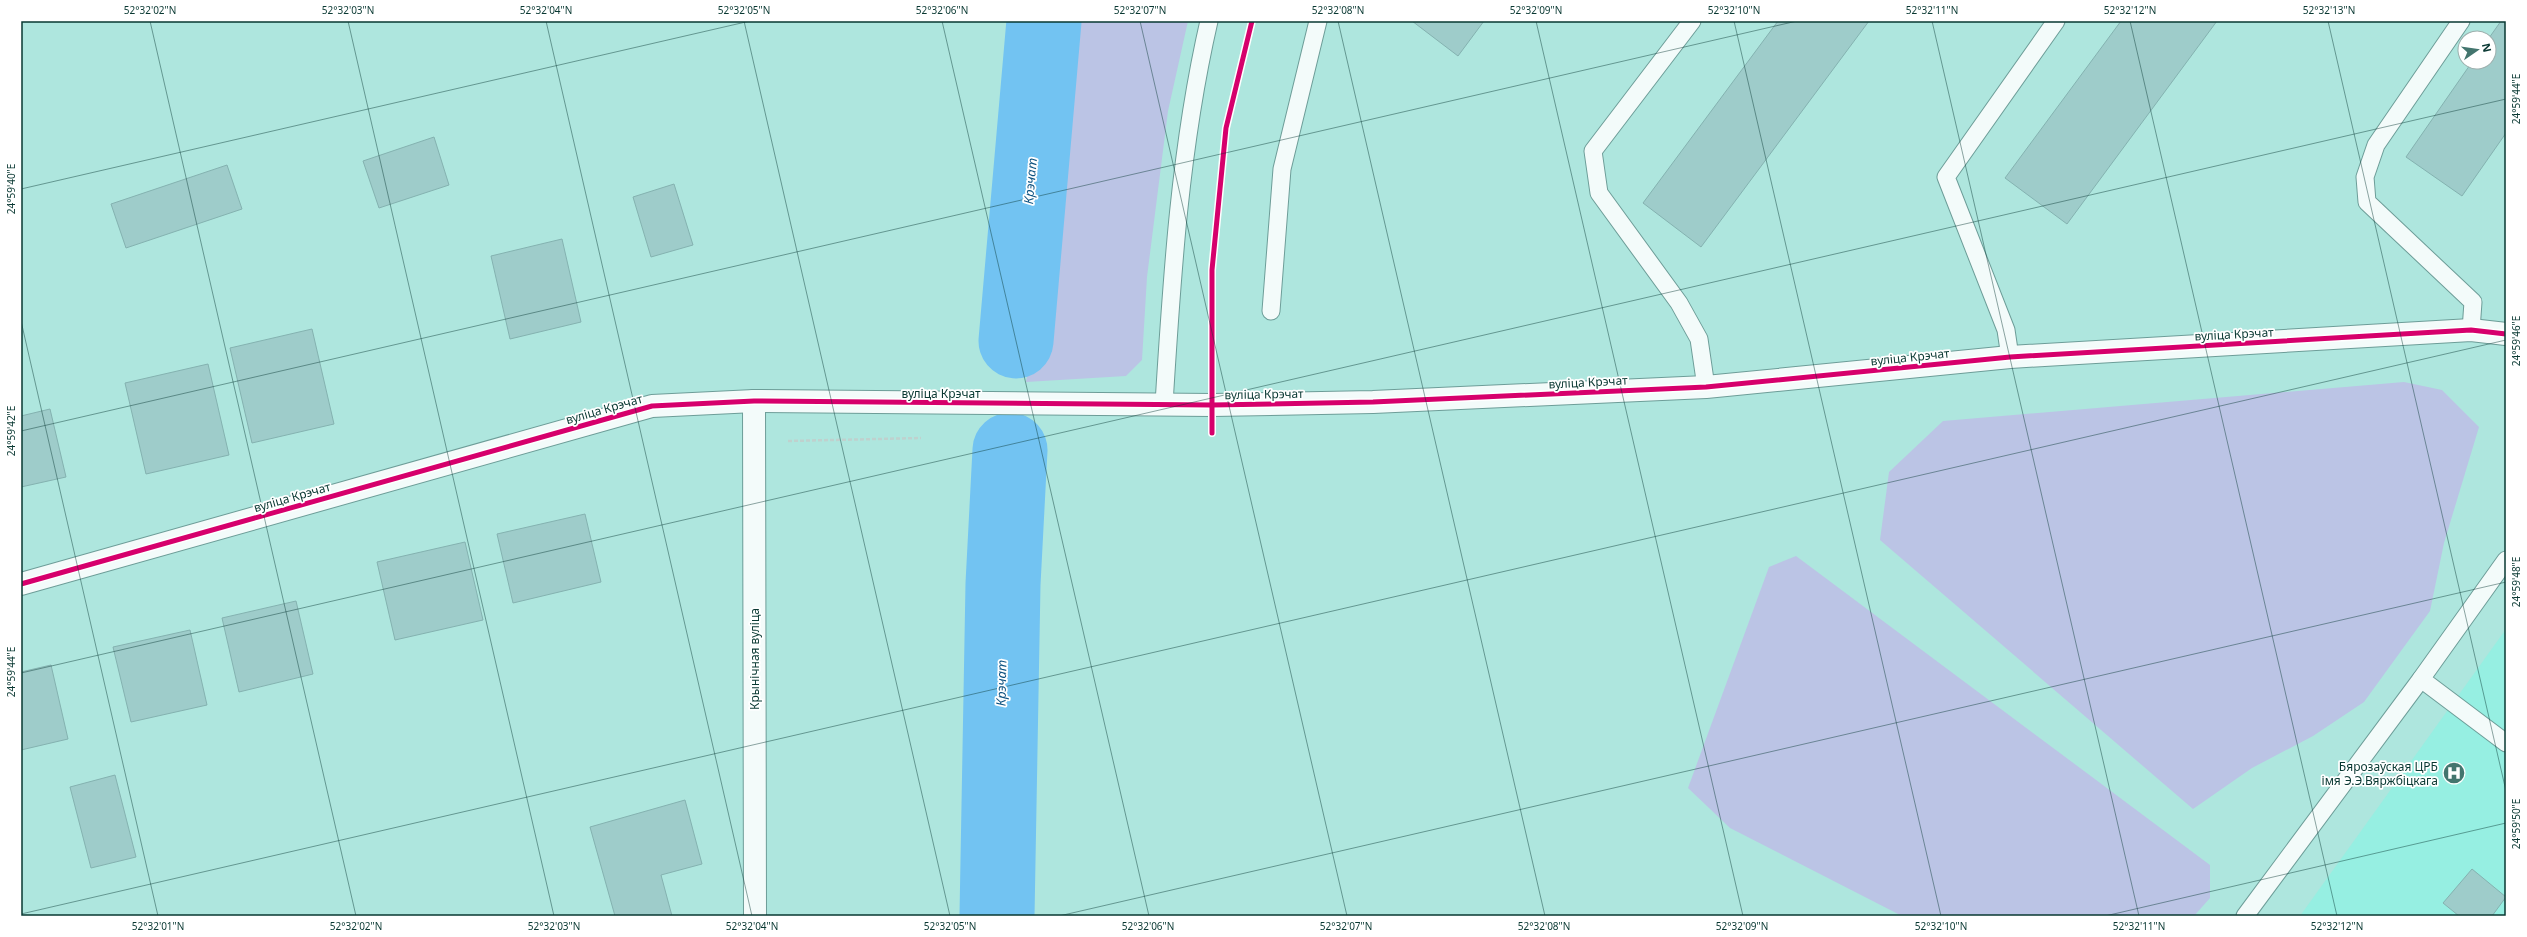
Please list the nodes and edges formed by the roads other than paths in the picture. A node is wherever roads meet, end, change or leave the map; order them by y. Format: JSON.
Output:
{"nodes":[{"id":1,"x":1209,"y":21,"type":"edge"},
{"id":2,"x":1318,"y":21,"type":"edge"},
{"id":3,"x":1692,"y":21,"type":"edge"},
{"id":4,"x":2056,"y":21,"type":"edge"},
{"id":5,"x":2461,"y":21,"type":"edge"},
{"id":6,"x":1271,"y":311,"type":"dead end"},
{"id":7,"x":2472,"y":330,"type":"junction"},
{"id":8,"x":2506,"y":334,"type":"edge"},
{"id":9,"x":2010,"y":357,"type":"junction"},
{"id":10,"x":1706,"y":387,"type":"junction"},
{"id":11,"x":754,"y":401,"type":"junction"},
{"id":12,"x":1164,"y":404,"type":"junction"},
{"id":13,"x":2506,"y":560,"type":"edge"},
{"id":14,"x":21,"y":584,"type":"edge"},
{"id":15,"x":2421,"y":679,"type":"junction"},
{"id":16,"x":2506,"y":743,"type":"edge"},
{"id":17,"x":755,"y":916,"type":"edge"},
{"id":18,"x":2245,"y":916,"type":"edge"}],
"edges":[{"from":1,"to":12,"type":"lane"},
{"from":2,"to":6,"type":"lane"},
{"from":3,"to":10,"type":"lane"},
{"from":4,"to":9,"type":"lane"},
{"from":5,"to":7,"type":"lane"},
{"from":7,"to":8,"type":"street","name":"вуліца Крэчат"},
{"from":7,"to":9,"type":"street","name":"вуліца Крэчат"},
{"from":9,"to":10,"type":"street","name":"вуліца Крэчат"},
{"from":10,"to":12,"type":"street","name":"вуліца Крэчат"},
{"from":11,"to":12,"type":"street","name":"вуліца Крэчат"},
{"from":11,"to":14,"type":"street","name":"вуліца Крэчат"},
{"from":11,"to":17,"type":"street","name":"Крынічная вуліца"},
{"from":13,"to":15,"type":"lane"},
{"from":15,"to":16,"type":"lane"},
{"from":15,"to":18,"type":"lane"}]}
